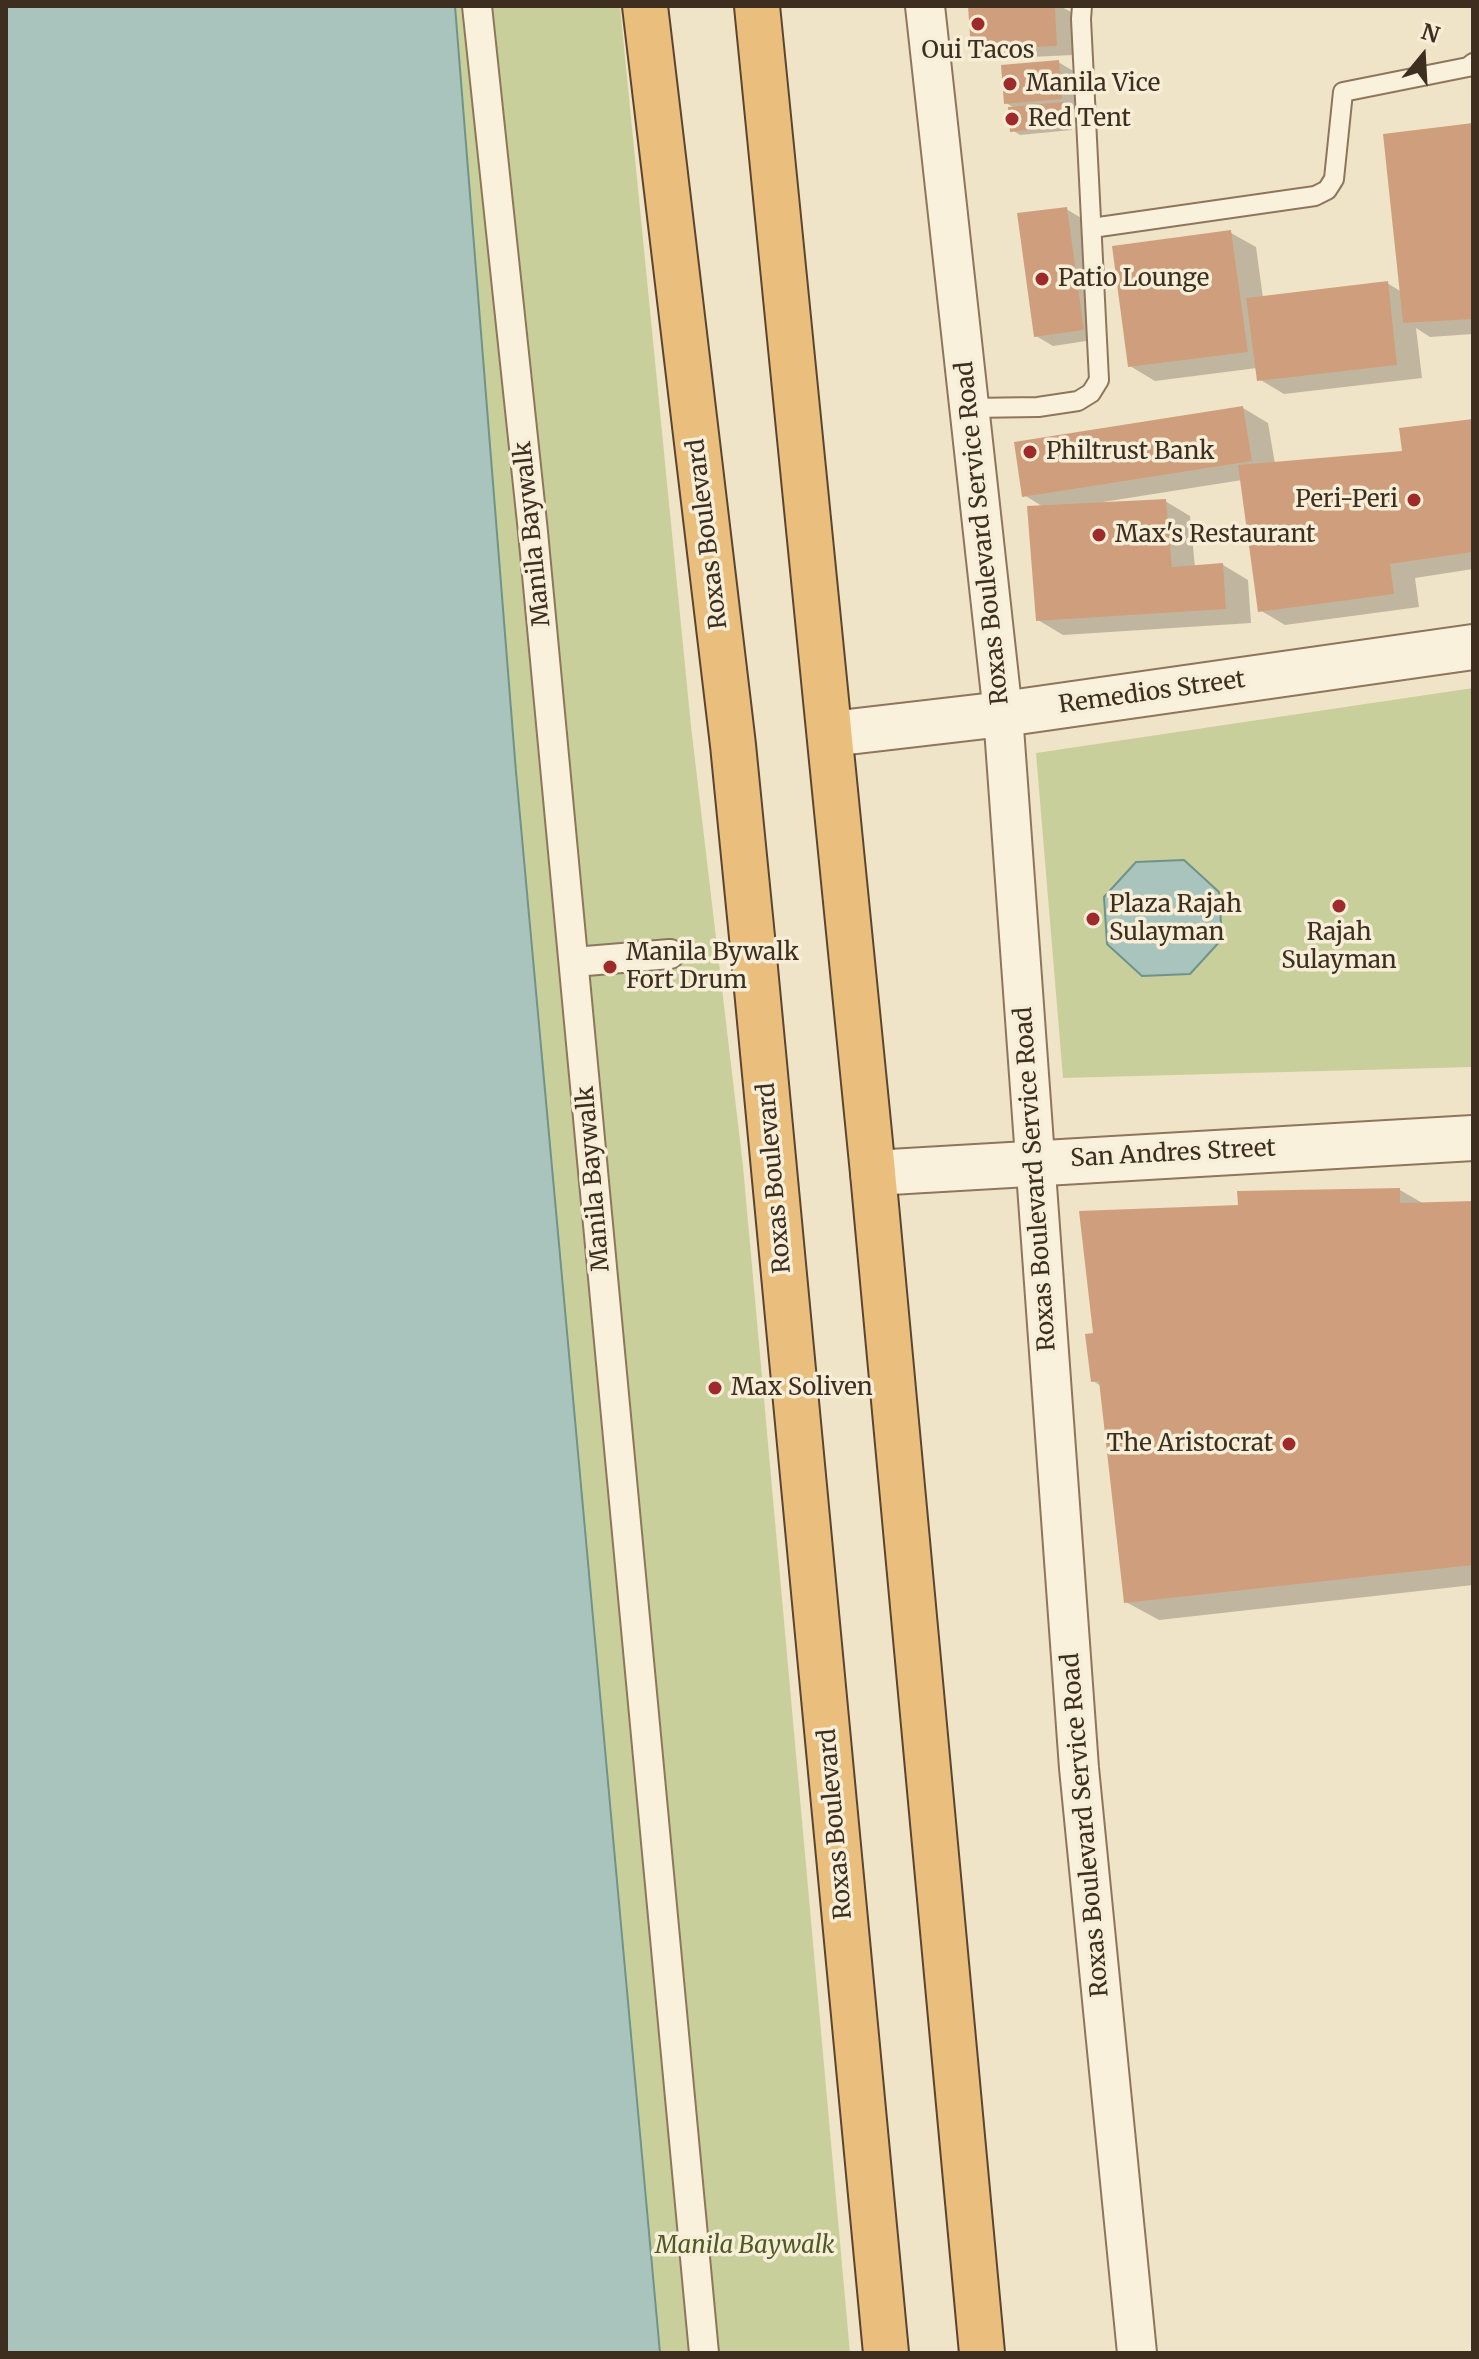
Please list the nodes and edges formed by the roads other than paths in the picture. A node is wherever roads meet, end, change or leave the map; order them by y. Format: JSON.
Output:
{"nodes":[{"id":1,"x":477,"y":6,"type":"edge"},
{"id":2,"x":645,"y":6,"type":"edge"},
{"id":3,"x":757,"y":6,"type":"edge"},
{"id":4,"x":925,"y":6,"type":"edge"},
{"id":5,"x":1082,"y":6,"type":"edge"},
{"id":6,"x":1473,"y":63,"type":"edge"},
{"id":7,"x":1092,"y":228,"type":"junction"},
{"id":8,"x":969,"y":408,"type":"junction"},
{"id":9,"x":1473,"y":647,"type":"edge"},
{"id":10,"x":1003,"y":714,"type":"junction"},
{"id":11,"x":831,"y":734,"type":"junction"},
{"id":12,"x":670,"y":954,"type":"dead end"},
{"id":13,"x":574,"y":962,"type":"junction"},
{"id":14,"x":1473,"y":1138,"type":"edge"},
{"id":15,"x":1035,"y":1162,"type":"junction"},
{"id":16,"x":873,"y":1173,"type":"junction"},
{"id":17,"x":704,"y":2353,"type":"edge"},
{"id":18,"x":886,"y":2353,"type":"edge"},
{"id":19,"x":982,"y":2353,"type":"edge"},
{"id":20,"x":1137,"y":2353,"type":"edge"}],
"edges":[{"from":1,"to":13,"type":"street","name":"Manila Baywalk"},
{"from":2,"to":18,"type":"highway","name":"Roxas Boulevard"},
{"from":3,"to":11,"type":"highway"},
{"from":4,"to":8,"type":"street","name":"Roxas Boulevard Service Road"},
{"from":5,"to":7,"type":"lane"},
{"from":6,"to":7,"type":"lane"},
{"from":7,"to":8,"type":"lane"},
{"from":8,"to":10,"type":"street","name":"Roxas Boulevard Service Road"},
{"from":9,"to":10,"type":"street","name":"Remedios Street"},
{"from":10,"to":11,"type":"street","name":"Remedios Street"},
{"from":10,"to":15,"type":"street","name":"Roxas Boulevard Service Road"},
{"from":11,"to":16,"type":"highway"},
{"from":12,"to":13,"type":"street"},
{"from":13,"to":17,"type":"street","name":"Manila Baywalk"},
{"from":14,"to":15,"type":"street","name":"San Andres Street"},
{"from":15,"to":16,"type":"street","name":"San Andres Street"},
{"from":15,"to":20,"type":"street","name":"Roxas Boulevard Service Road"},
{"from":16,"to":19,"type":"highway"}]}
